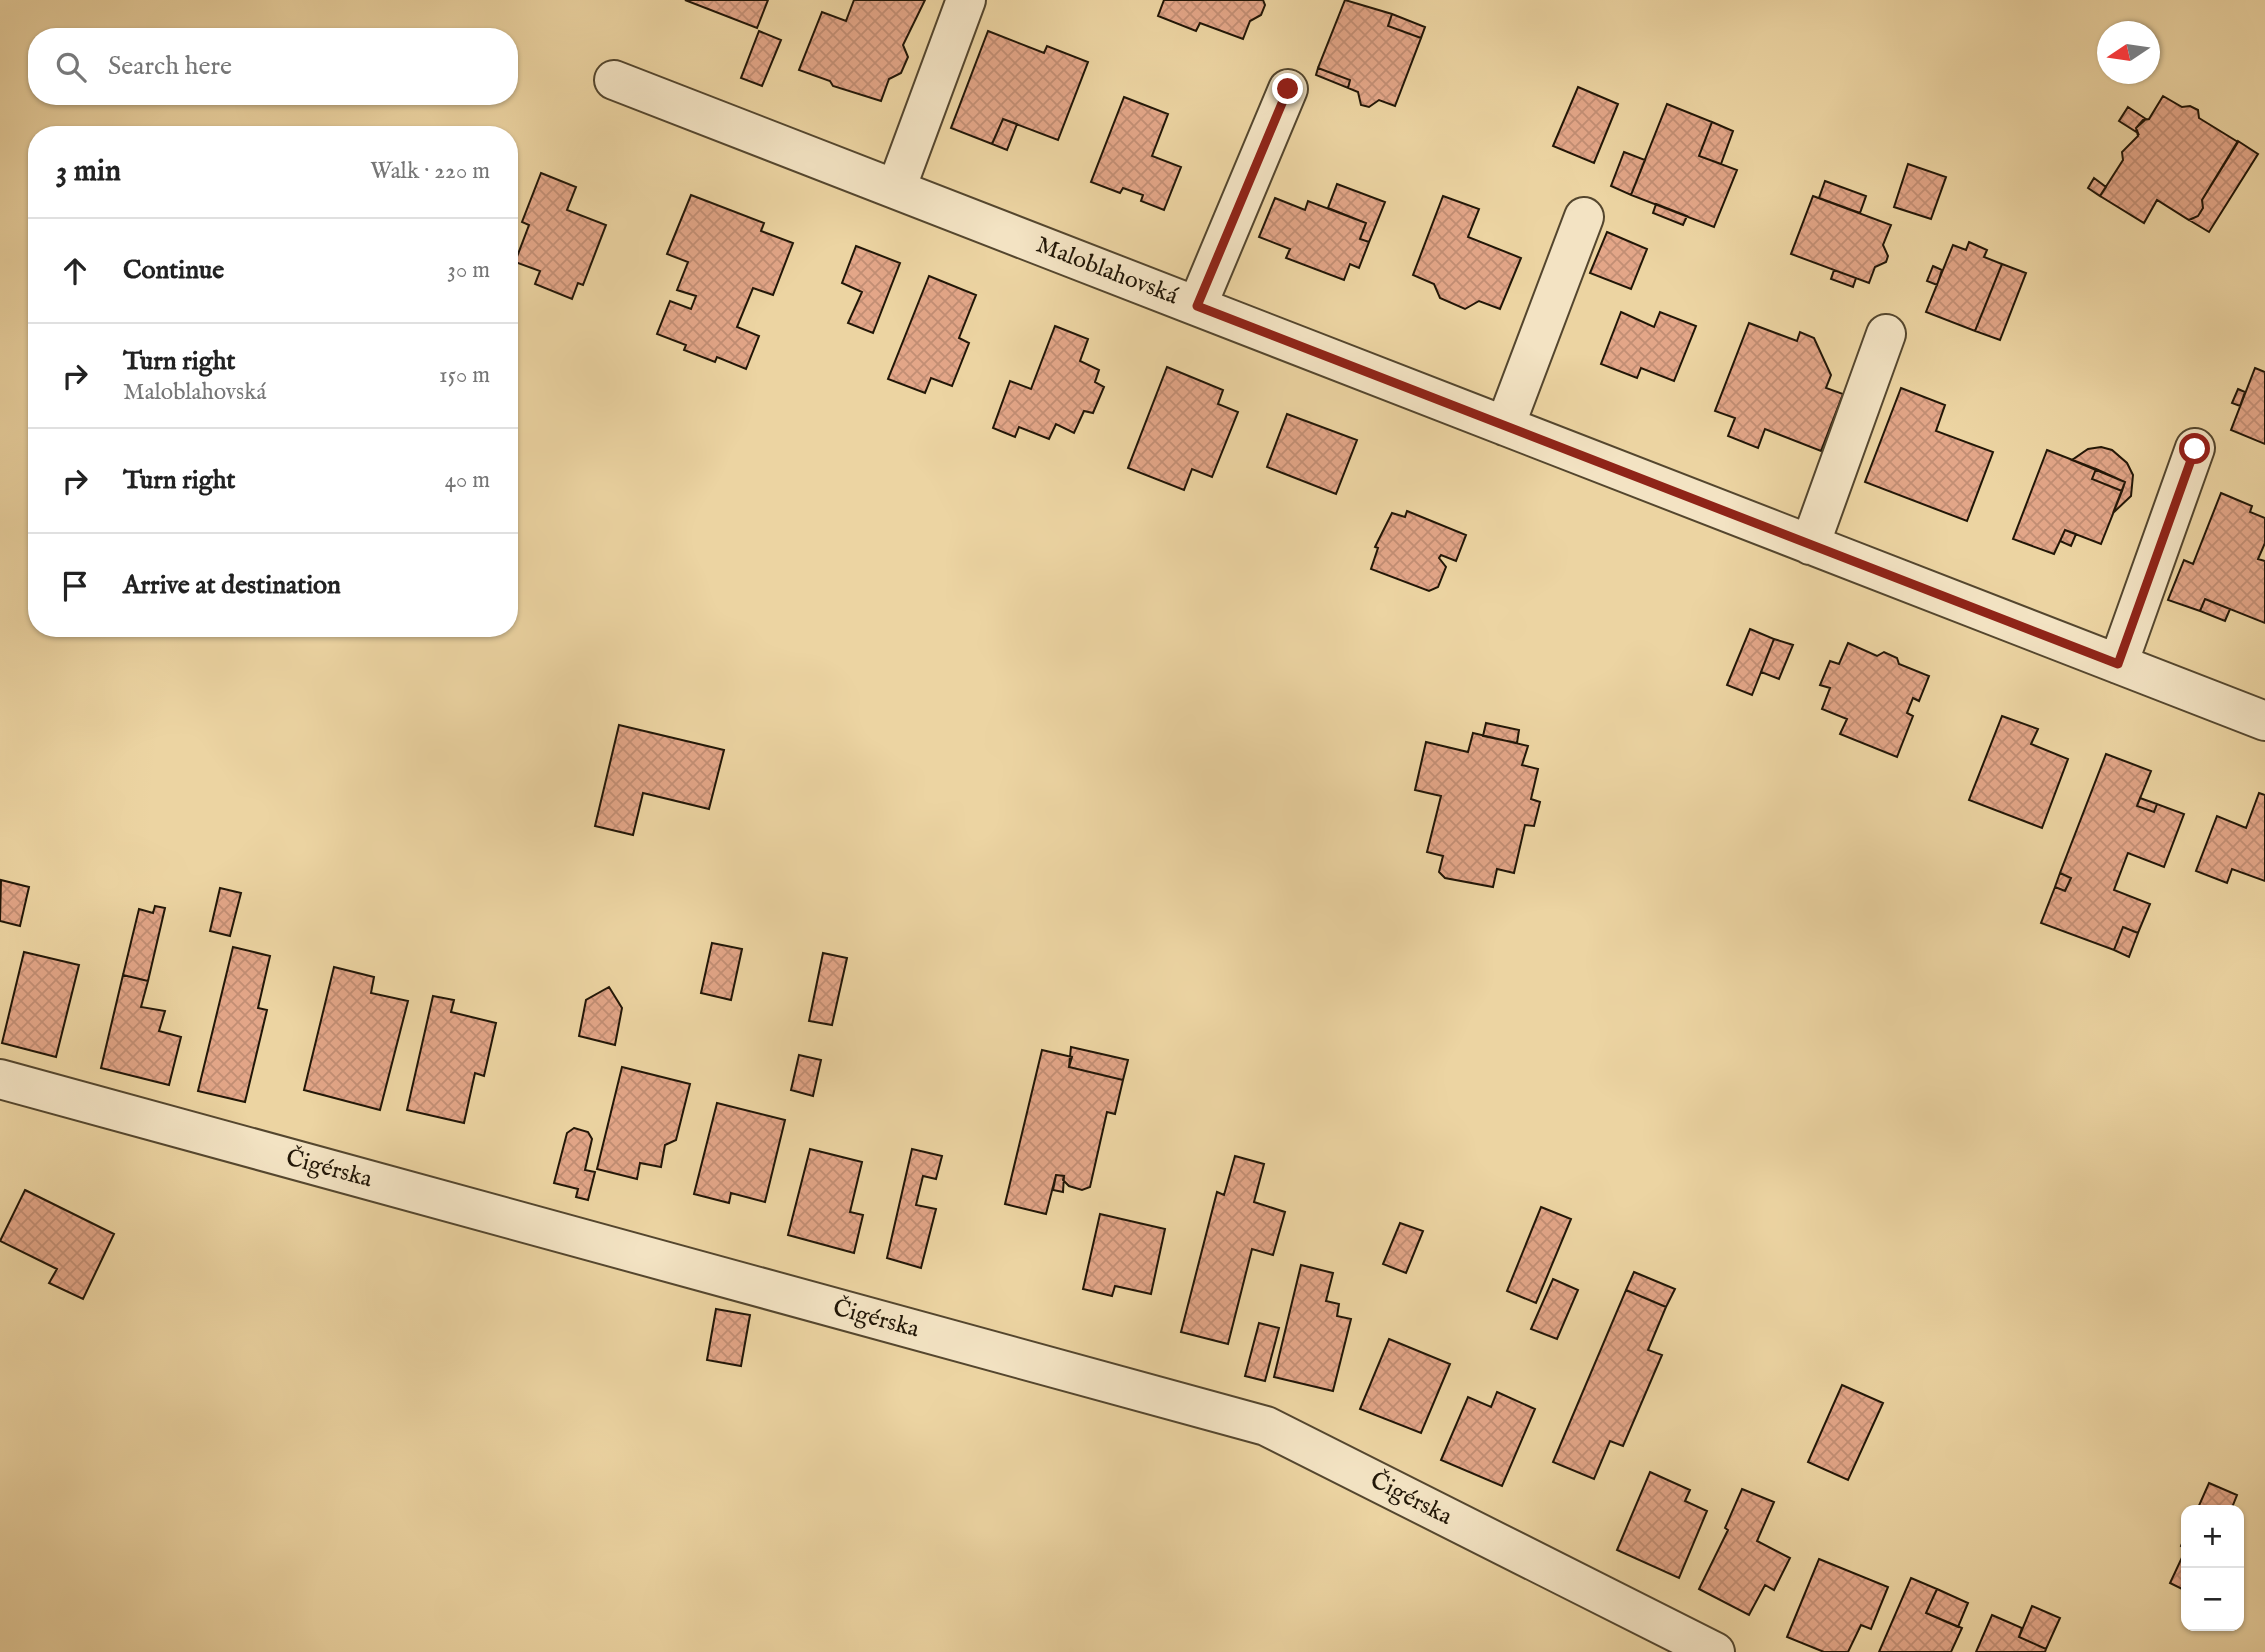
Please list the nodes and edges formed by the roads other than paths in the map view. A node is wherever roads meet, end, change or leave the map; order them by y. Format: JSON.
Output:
{"nodes":[{"id":1,"x":966,"y":0,"type":"edge"},
{"id":2,"x":614,"y":80,"type":"dead end"},
{"id":3,"x":1288,"y":89,"type":"dead end"},
{"id":4,"x":897,"y":190,"type":"junction"},
{"id":5,"x":1584,"y":217,"type":"dead end"},
{"id":6,"x":1197,"y":306,"type":"junction"},
{"id":7,"x":1886,"y":334,"type":"dead end"},
{"id":8,"x":1505,"y":426,"type":"junction"},
{"id":9,"x":2195,"y":449,"type":"dead end"},
{"id":10,"x":1810,"y":545,"type":"junction"},
{"id":11,"x":2118,"y":664,"type":"junction"},
{"id":12,"x":2265,"y":721,"type":"edge"},
{"id":13,"x":0,"y":1079,"type":"edge"},
{"id":14,"x":1715,"y":1652,"type":"edge"}],
"edges":[{"from":1,"to":4,"type":"street"},
{"from":2,"to":4,"type":"street","name":"Maloblahovská"},
{"from":3,"to":6,"type":"street"},
{"from":4,"to":6,"type":"street","name":"Maloblahovská"},
{"from":5,"to":8,"type":"street"},
{"from":6,"to":8,"type":"street","name":"Maloblahovská"},
{"from":7,"to":10,"type":"street"},
{"from":8,"to":10,"type":"street","name":"Maloblahovská"},
{"from":9,"to":11,"type":"street"},
{"from":10,"to":11,"type":"street","name":"Maloblahovská"},
{"from":11,"to":12,"type":"street","name":"Maloblahovská"},
{"from":13,"to":14,"type":"street","name":"Čigérska"}]}
